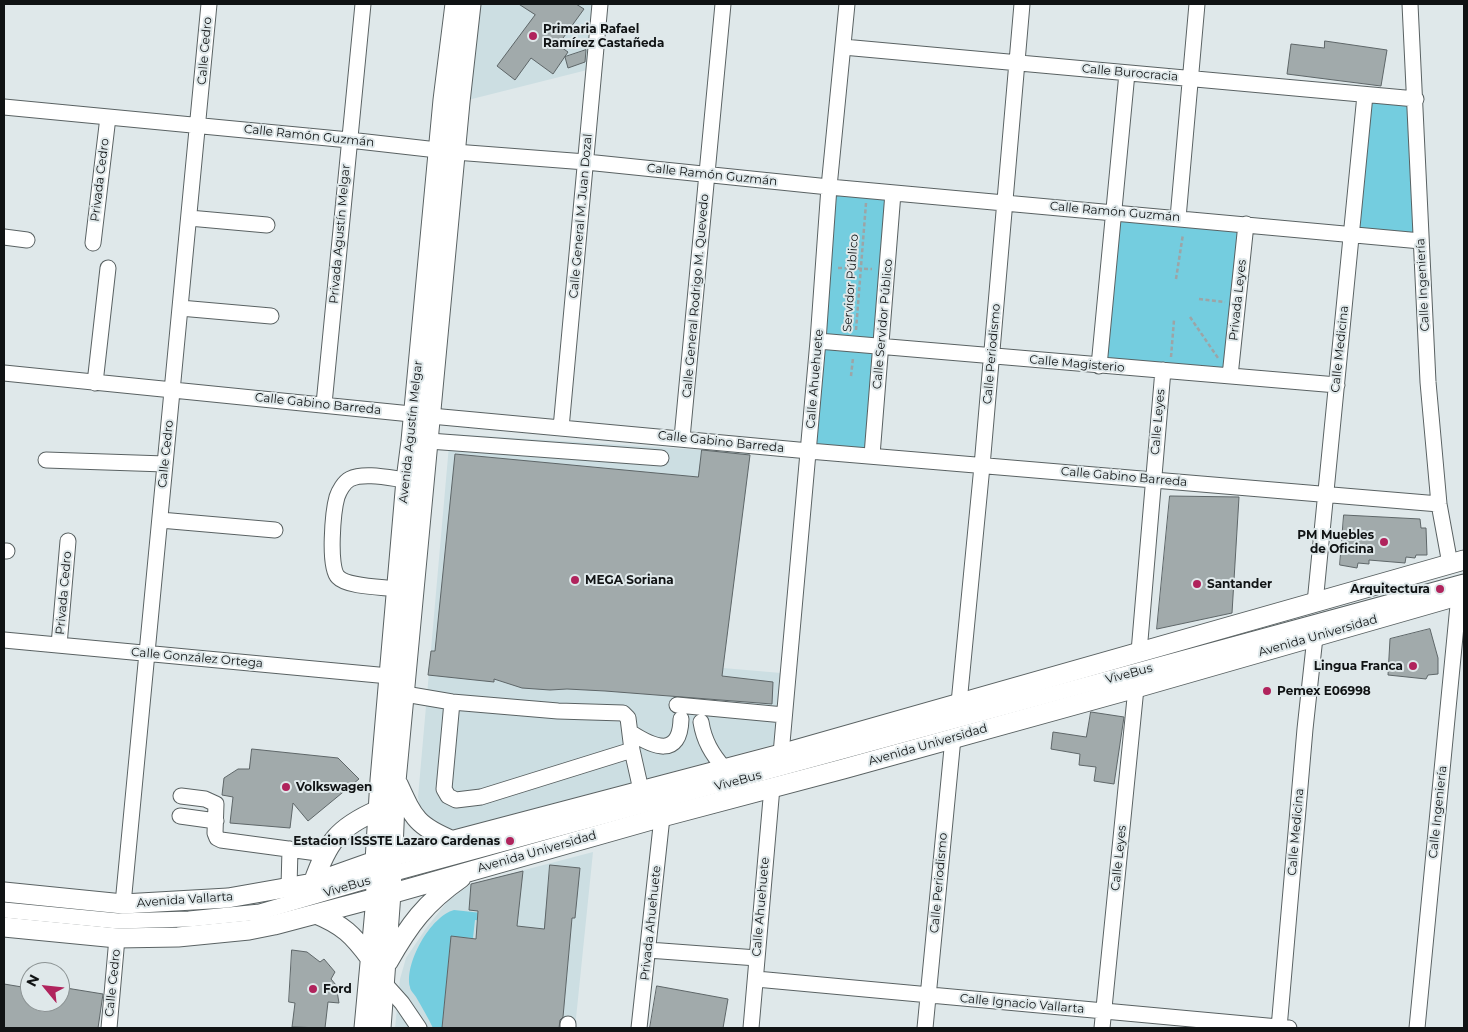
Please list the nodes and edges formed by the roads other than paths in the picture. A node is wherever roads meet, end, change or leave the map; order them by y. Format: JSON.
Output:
{"nodes":[{"id":1,"x":209,"y":4,"type":"edge"},
{"id":2,"x":363,"y":4,"type":"edge"},
{"id":3,"x":455,"y":4,"type":"edge"},
{"id":4,"x":471,"y":4,"type":"edge"},
{"id":5,"x":600,"y":4,"type":"edge"},
{"id":6,"x":723,"y":4,"type":"edge"},
{"id":7,"x":847,"y":4,"type":"edge"},
{"id":8,"x":1022,"y":4,"type":"edge"},
{"id":9,"x":1197,"y":4,"type":"edge"},
{"id":10,"x":1410,"y":4,"type":"edge"},
{"id":11,"x":843,"y":47,"type":"junction"},
{"id":12,"x":1016,"y":63,"type":"junction"},
{"id":13,"x":1127,"y":73,"type":"junction"},
{"id":14,"x":1191,"y":79,"type":"junction"},
{"id":15,"x":1366,"y":95,"type":"junction"},
{"id":16,"x":1416,"y":99,"type":"junction"},
{"id":17,"x":4,"y":107,"type":"edge"},
{"id":18,"x":108,"y":117,"type":"junction"},
{"id":19,"x":197,"y":126,"type":"junction"},
{"id":20,"x":350,"y":140,"type":"junction"},
{"id":21,"x":447,"y":151,"type":"junction"},
{"id":22,"x":586,"y":162,"type":"junction"},
{"id":23,"x":708,"y":175,"type":"junction"},
{"id":24,"x":830,"y":187,"type":"junction"},
{"id":25,"x":893,"y":193,"type":"junction"},
{"id":26,"x":1004,"y":202,"type":"junction"},
{"id":27,"x":1113,"y":212,"type":"junction"},
{"id":28,"x":189,"y":218,"type":"junction"},
{"id":29,"x":1182,"y":218,"type":"junction"},
{"id":30,"x":1246,"y":224,"type":"junction"},
{"id":31,"x":267,"y":225,"type":"dead end"},
{"id":32,"x":1352,"y":234,"type":"junction"},
{"id":33,"x":4,"y":237,"type":"edge"},
{"id":34,"x":27,"y":240,"type":"dead end"},
{"id":35,"x":1421,"y":241,"type":"junction"},
{"id":36,"x":93,"y":243,"type":"dead end"},
{"id":37,"x":108,"y":268,"type":"dead end"},
{"id":38,"x":180,"y":308,"type":"junction"},
{"id":39,"x":271,"y":316,"type":"dead end"},
{"id":40,"x":818,"y":341,"type":"junction"},
{"id":41,"x":881,"y":346,"type":"junction"},
{"id":42,"x":992,"y":356,"type":"junction"},
{"id":43,"x":1099,"y":366,"type":"junction"},
{"id":44,"x":1166,"y":371,"type":"junction"},
{"id":45,"x":4,"y":373,"type":"edge"},
{"id":46,"x":1230,"y":376,"type":"junction"},
{"id":47,"x":94,"y":383,"type":"junction"},
{"id":48,"x":1337,"y":385,"type":"junction"},
{"id":49,"x":172,"y":390,"type":"junction"},
{"id":50,"x":324,"y":404,"type":"junction"},
{"id":51,"x":413,"y":414,"type":"junction"},
{"id":52,"x":432,"y":416,"type":"junction"},
{"id":53,"x":561,"y":428,"type":"junction"},
{"id":54,"x":682,"y":438,"type":"junction"},
{"id":55,"x":428,"y":441,"type":"junction"},
{"id":56,"x":809,"y":451,"type":"junction"},
{"id":57,"x":872,"y":455,"type":"junction"},
{"id":58,"x":661,"y":458,"type":"dead end"},
{"id":59,"x":46,"y":460,"type":"dead end"},
{"id":60,"x":164,"y":464,"type":"junction"},
{"id":61,"x":982,"y":466,"type":"junction"},
{"id":62,"x":1153,"y":479,"type":"junction"},
{"id":63,"x":406,"y":480,"type":"junction"},
{"id":64,"x":424,"y":481,"type":"junction"},
{"id":65,"x":1326,"y":494,"type":"junction"},
{"id":66,"x":1439,"y":504,"type":"junction"},
{"id":67,"x":160,"y":520,"type":"junction"},
{"id":68,"x":275,"y":530,"type":"dead end"},
{"id":69,"x":68,"y":541,"type":"dead end"},
{"id":70,"x":1457,"y":562,"type":"edge"},
{"id":71,"x":397,"y":589,"type":"junction"},
{"id":72,"x":1463,"y":591,"type":"edge"},
{"id":73,"x":1315,"y":603,"type":"junction"},
{"id":74,"x":1315,"y":637,"type":"junction"},
{"id":75,"x":4,"y":640,"type":"edge"},
{"id":76,"x":59,"y":645,"type":"junction"},
{"id":77,"x":1139,"y":652,"type":"junction"},
{"id":78,"x":147,"y":653,"type":"junction"},
{"id":79,"x":389,"y":676,"type":"junction"},
{"id":80,"x":1136,"y":688,"type":"junction"},
{"id":81,"x":405,"y":694,"type":"junction"},
{"id":82,"x":452,"y":702,"type":"junction"},
{"id":83,"x":959,"y":703,"type":"junction"},
{"id":84,"x":784,"y":715,"type":"junction"},
{"id":85,"x":701,"y":722,"type":"dead end"},
{"id":86,"x":630,"y":732,"type":"junction"},
{"id":87,"x":953,"y":738,"type":"junction"},
{"id":88,"x":632,"y":750,"type":"junction"},
{"id":89,"x":781,"y":754,"type":"junction"},
{"id":90,"x":724,"y":768,"type":"junction"},
{"id":91,"x":396,"y":781,"type":"junction"},
{"id":92,"x":772,"y":787,"type":"junction"},
{"id":93,"x":640,"y":790,"type":"junction"},
{"id":94,"x":181,"y":796,"type":"dead end"},
{"id":95,"x":378,"y":810,"type":"junction"},
{"id":96,"x":180,"y":816,"type":"dead end"},
{"id":97,"x":662,"y":817,"type":"junction"},
{"id":98,"x":216,"y":821,"type":"junction"},
{"id":99,"x":454,"y":841,"type":"junction"},
{"id":100,"x":290,"y":849,"type":"junction"},
{"id":101,"x":325,"y":854,"type":"junction"},
{"id":102,"x":473,"y":870,"type":"junction"},
{"id":103,"x":384,"y":877,"type":"junction"},
{"id":104,"x":313,"y":883,"type":"junction"},
{"id":105,"x":289,"y":887,"type":"junction"},
{"id":106,"x":4,"y":892,"type":"edge"},
{"id":107,"x":123,"y":904,"type":"junction"},
{"id":108,"x":4,"y":910,"type":"edge"},
{"id":109,"x":316,"y":914,"type":"junction"},
{"id":110,"x":4,"y":927,"type":"edge"},
{"id":111,"x":117,"y":938,"type":"junction"},
{"id":112,"x":648,"y":950,"type":"junction"},
{"id":113,"x":757,"y":958,"type":"junction"},
{"id":114,"x":380,"y":970,"type":"junction"},
{"id":115,"x":756,"y":979,"type":"junction"},
{"id":116,"x":928,"y":995,"type":"junction"},
{"id":117,"x":1103,"y":1011,"type":"junction"},
{"id":118,"x":109,"y":1028,"type":"edge"},
{"id":119,"x":364,"y":1028,"type":"edge"},
{"id":120,"x":380,"y":1028,"type":"edge"},
{"id":121,"x":420,"y":1028,"type":"edge"},
{"id":122,"x":639,"y":1028,"type":"edge"},
{"id":123,"x":751,"y":1028,"type":"edge"},
{"id":124,"x":925,"y":1028,"type":"edge"},
{"id":125,"x":1102,"y":1028,"type":"edge"},
{"id":126,"x":1282,"y":1028,"type":"edge"},
{"id":127,"x":1417,"y":1028,"type":"edge"}],
"edges":[{"from":1,"to":19,"type":"street","name":"Calle Cedro"},
{"from":2,"to":20,"type":"street","name":"Privada Agustín Melgar"},
{"from":3,"to":21,"type":"main road","name":"Avenida Agustín Melgar"},
{"from":4,"to":21,"type":"main road","name":"Avenida Agustín Melgar"},
{"from":5,"to":22,"type":"street","name":"Calle General M. Juan Dozal"},
{"from":6,"to":23,"type":"street","name":"Calle General Rodrigo M. Quevedo"},
{"from":7,"to":11,"type":"street","name":"Calle Ahuehuete"},
{"from":8,"to":12,"type":"street","name":"Calle Periodismo"},
{"from":9,"to":14,"type":"street"},
{"from":10,"to":16,"type":"street","name":"Calle Ingeniería"},
{"from":11,"to":12,"type":"street","name":"Calle Burocracia"},
{"from":11,"to":24,"type":"street","name":"Calle Ahuehuete"},
{"from":12,"to":13,"type":"street","name":"Calle Burocracia"},
{"from":12,"to":26,"type":"street","name":"Calle Periodismo"},
{"from":13,"to":14,"type":"street","name":"Calle Burocracia"},
{"from":13,"to":27,"type":"street"},
{"from":14,"to":15,"type":"street","name":"Calle Burocracia"},
{"from":14,"to":29,"type":"street"},
{"from":15,"to":16,"type":"street","name":"Calle Burocracia"},
{"from":15,"to":32,"type":"street","name":"Calle Medicina"},
{"from":16,"to":35,"type":"street","name":"Calle Ingeniería"},
{"from":17,"to":18,"type":"street","name":"Calle Ramón Guzmán"},
{"from":18,"to":19,"type":"street","name":"Calle Ramón Guzmán"},
{"from":18,"to":36,"type":"street","name":"Privada Cedro"},
{"from":19,"to":20,"type":"street","name":"Calle Ramón Guzmán"},
{"from":19,"to":28,"type":"street","name":"Calle Cedro"},
{"from":20,"to":21,"type":"street","name":"Calle Ramón Guzmán"},
{"from":20,"to":50,"type":"street","name":"Privada Agustín Melgar"},
{"from":21,"to":22,"type":"street","name":"Calle Ramón Guzmán"},
{"from":21,"to":51,"type":"main road","name":"Avenida Agustín Melgar"},
{"from":21,"to":52,"type":"main road","name":"Avenida Agustín Melgar"},
{"from":22,"to":23,"type":"street","name":"Calle Ramón Guzmán"},
{"from":22,"to":53,"type":"street","name":"Calle General M. Juan Dozal"},
{"from":23,"to":24,"type":"street","name":"Calle Ramón Guzmán"},
{"from":23,"to":54,"type":"street","name":"Calle General Rodrigo M. Quevedo"},
{"from":24,"to":25,"type":"street","name":"Calle Ramón Guzmán"},
{"from":24,"to":40,"type":"street","name":"Calle Ahuehuete"},
{"from":25,"to":26,"type":"street","name":"Calle Ramón Guzmán"},
{"from":25,"to":41,"type":"street","name":"Calle Servidor Público"},
{"from":26,"to":27,"type":"street","name":"Calle Ramón Guzmán"},
{"from":26,"to":42,"type":"street","name":"Calle Periodismo"},
{"from":27,"to":29,"type":"street","name":"Calle Ramón Guzmán"},
{"from":27,"to":43,"type":"street"},
{"from":28,"to":31,"type":"street"},
{"from":28,"to":38,"type":"street","name":"Calle Cedro"},
{"from":29,"to":30,"type":"street","name":"Calle Ramón Guzmán"},
{"from":30,"to":32,"type":"street","name":"Calle Ramón Guzmán"},
{"from":30,"to":46,"type":"street","name":"Privada Leyes"},
{"from":32,"to":35,"type":"street","name":"Calle Ramón Guzmán"},
{"from":32,"to":48,"type":"street","name":"Calle Medicina"},
{"from":33,"to":34,"type":"street"},
{"from":35,"to":66,"type":"street","name":"Calle Ingeniería"},
{"from":37,"to":47,"type":"street"},
{"from":38,"to":39,"type":"street"},
{"from":38,"to":49,"type":"street","name":"Calle Cedro"},
{"from":40,"to":41,"type":"street","name":"Calle Magisterio"},
{"from":40,"to":56,"type":"street","name":"Calle Ahuehuete"},
{"from":41,"to":42,"type":"street","name":"Calle Magisterio"},
{"from":41,"to":57,"type":"street","name":"Calle Servidor Público"},
{"from":42,"to":43,"type":"street","name":"Calle Magisterio"},
{"from":42,"to":61,"type":"street","name":"Calle Periodismo"},
{"from":43,"to":44,"type":"street","name":"Calle Magisterio"},
{"from":44,"to":46,"type":"street","name":"Calle Magisterio"},
{"from":44,"to":62,"type":"street","name":"Calle Leyes"},
{"from":45,"to":47,"type":"street","name":"Calle Gabino Barreda"},
{"from":46,"to":48,"type":"street","name":"Calle Magisterio"},
{"from":47,"to":49,"type":"street","name":"Calle Gabino Barreda"},
{"from":48,"to":65,"type":"street","name":"Calle Medicina"},
{"from":49,"to":50,"type":"street","name":"Calle Gabino Barreda"},
{"from":49,"to":60,"type":"street","name":"Calle Cedro"},
{"from":50,"to":51,"type":"street","name":"Calle Gabino Barreda"},
{"from":51,"to":52,"type":"street","name":"Calle Gabino Barreda"},
{"from":51,"to":63,"type":"main road","name":"Avenida Agustín Melgar"},
{"from":52,"to":53,"type":"street","name":"Calle Gabino Barreda"},
{"from":52,"to":55,"type":"main road","name":"Avenida Agustín Melgar"},
{"from":53,"to":54,"type":"street","name":"Calle Gabino Barreda"},
{"from":54,"to":56,"type":"street","name":"Calle Gabino Barreda"},
{"from":55,"to":58,"type":"street"},
{"from":55,"to":64,"type":"main road","name":"Avenida Agustín Melgar"},
{"from":56,"to":57,"type":"street","name":"Calle Gabino Barreda"},
{"from":56,"to":84,"type":"street","name":"Calle Ahuehuete"},
{"from":57,"to":61,"type":"street","name":"Calle Gabino Barreda"},
{"from":59,"to":60,"type":"street"},
{"from":60,"to":67,"type":"street","name":"Calle Cedro"},
{"from":61,"to":62,"type":"street","name":"Calle Gabino Barreda"},
{"from":61,"to":83,"type":"street","name":"Calle Periodismo"},
{"from":62,"to":65,"type":"street","name":"Calle Gabino Barreda"},
{"from":62,"to":77,"type":"street","name":"Calle Leyes"},
{"from":63,"to":64,"type":"street"},
{"from":63,"to":71,"type":"main road","name":"Avenida Agustín Melgar"},
{"from":63,"to":71,"type":"street"},
{"from":64,"to":81,"type":"main road","name":"Avenida Agustín Melgar"},
{"from":65,"to":66,"type":"street","name":"Calle Gabino Barreda"},
{"from":65,"to":73,"type":"street","name":"Calle Medicina"},
{"from":66,"to":70,"type":"street","name":"Calle Ingeniería"},
{"from":67,"to":68,"type":"street"},
{"from":67,"to":78,"type":"street","name":"Calle Cedro"},
{"from":69,"to":76,"type":"street","name":"Privada Cedro"},
{"from":70,"to":73,"type":"main road"},
{"from":71,"to":79,"type":"main road","name":"Avenida Agustín Melgar"},
{"from":72,"to":74,"type":"main road","name":"Avenida Universidad"},
{"from":72,"to":103,"type":"street","name":"ViveBus"},
{"from":72,"to":127,"type":"street","name":"Calle Ingeniería"},
{"from":73,"to":77,"type":"main road"},
{"from":74,"to":80,"type":"main road","name":"Avenida Universidad"},
{"from":74,"to":126,"type":"street","name":"Calle Medicina"},
{"from":75,"to":76,"type":"street","name":"Calle González Ortega"},
{"from":76,"to":78,"type":"street","name":"Calle González Ortega"},
{"from":77,"to":83,"type":"main road"},
{"from":78,"to":79,"type":"street","name":"Calle González Ortega"},
{"from":78,"to":107,"type":"street","name":"Calle Cedro"},
{"from":79,"to":95,"type":"main road","name":"Avenida Agustín Melgar"},
{"from":80,"to":87,"type":"main road","name":"Avenida Universidad"},
{"from":80,"to":117,"type":"street","name":"Calle Leyes"},
{"from":81,"to":82,"type":"street"},
{"from":81,"to":91,"type":"main road","name":"Avenida Agustín Melgar"},
{"from":82,"to":86,"type":"street"},
{"from":82,"to":88,"type":"street"},
{"from":83,"to":89,"type":"main road"},
{"from":84,"to":86,"type":"street"},
{"from":84,"to":89,"type":"street","name":"Calle Ahuehuete"},
{"from":85,"to":90,"type":"street"},
{"from":86,"to":88,"type":"street"},
{"from":87,"to":92,"type":"main road","name":"Avenida Universidad"},
{"from":87,"to":116,"type":"street","name":"Calle Periodismo"},
{"from":88,"to":93,"type":"street"},
{"from":89,"to":90,"type":"main road"},
{"from":90,"to":93,"type":"main road"},
{"from":91,"to":99,"type":"main road"},
{"from":91,"to":103,"type":"main road","name":"Avenida Agustín Melgar"},
{"from":92,"to":97,"type":"main road","name":"Avenida Universidad"},
{"from":92,"to":113,"type":"street","name":"Calle Ahuehuete"},
{"from":93,"to":99,"type":"main road"},
{"from":94,"to":98,"type":"street"},
{"from":95,"to":101,"type":"main road"},
{"from":95,"to":103,"type":"main road","name":"Avenida Agustín Melgar"},
{"from":96,"to":98,"type":"street"},
{"from":97,"to":102,"type":"main road","name":"Avenida Universidad"},
{"from":97,"to":112,"type":"street","name":"Privada Ahuehuete"},
{"from":98,"to":100,"type":"street"},
{"from":99,"to":103,"type":"main road"},
{"from":100,"to":101,"type":"street"},
{"from":100,"to":105,"type":"street"},
{"from":101,"to":104,"type":"main road"},
{"from":102,"to":103,"type":"main road","name":"Avenida Universidad"},
{"from":102,"to":114,"type":"main road"},
{"from":103,"to":104,"type":"main road","name":"Avenida Vallarta"},
{"from":103,"to":108,"type":"street","name":"ViveBus"},
{"from":103,"to":109,"type":"main road"},
{"from":103,"to":114,"type":"main road"},
{"from":104,"to":105,"type":"main road","name":"Avenida Vallarta"},
{"from":105,"to":107,"type":"main road","name":"Avenida Vallarta"},
{"from":106,"to":107,"type":"main road","name":"Avenida Vallarta"},
{"from":109,"to":111,"type":"main road"},
{"from":109,"to":114,"type":"main road"},
{"from":110,"to":111,"type":"main road"},
{"from":111,"to":118,"type":"street","name":"Calle Cedro"},
{"from":112,"to":113,"type":"street"},
{"from":112,"to":122,"type":"street","name":"Privada Ahuehuete"},
{"from":113,"to":115,"type":"street","name":"Calle Ahuehuete"},
{"from":114,"to":119,"type":"main road"},
{"from":114,"to":120,"type":"main road"},
{"from":114,"to":121,"type":"street"},
{"from":115,"to":116,"type":"street","name":"Calle Ignacio Vallarta"},
{"from":115,"to":123,"type":"street","name":"Calle Ahuehuete"},
{"from":116,"to":117,"type":"street","name":"Calle Ignacio Vallarta"},
{"from":116,"to":124,"type":"street","name":"Calle Periodismo"},
{"from":117,"to":125,"type":"street","name":"Calle Leyes"},
{"from":117,"to":126,"type":"street","name":"Calle Ignacio Vallarta"}]}
